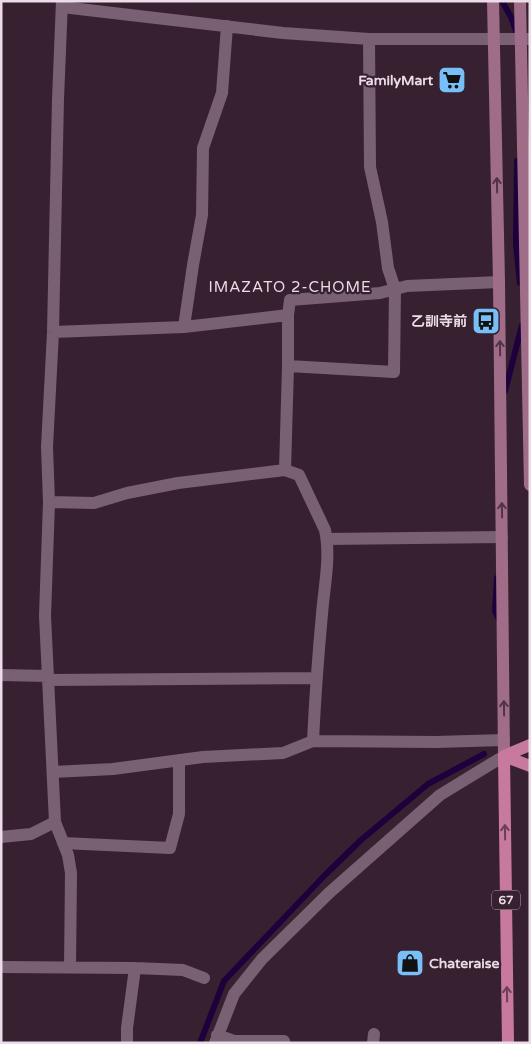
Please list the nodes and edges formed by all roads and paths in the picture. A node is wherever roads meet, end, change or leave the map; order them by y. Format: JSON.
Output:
{"nodes":[{"id":1,"x":493,"y":1,"type":"edge"},
{"id":2,"x":520,"y":1,"type":"edge"},
{"id":3,"x":62,"y":4,"type":"edge"},
{"id":4,"x":227,"y":26,"type":"junction"},
{"id":5,"x":368,"y":39,"type":"junction"},
{"id":6,"x":525,"y":39,"type":"edge"},
{"id":7,"x":494,"y":40,"type":"junction"},
{"id":8,"x":499,"y":282,"type":"junction"},
{"id":9,"x":395,"y":288,"type":"junction"},
{"id":10,"x":288,"y":315,"type":"junction"},
{"id":11,"x":184,"y":327,"type":"junction"},
{"id":12,"x":53,"y":332,"type":"junction"},
{"id":13,"x":529,"y":364,"type":"edge"},
{"id":14,"x":288,"y":366,"type":"junction"},
{"id":15,"x":284,"y":470,"type":"junction"},
{"id":16,"x":530,"y":485,"type":"edge"},
{"id":17,"x":49,"y":502,"type":"junction"},
{"id":18,"x":502,"y":537,"type":"junction"},
{"id":19,"x":327,"y":539,"type":"junction"},
{"id":20,"x":1,"y":675,"type":"edge"},
{"id":21,"x":48,"y":678,"type":"junction"},
{"id":22,"x":316,"y":678,"type":"junction"},
{"id":23,"x":504,"y":740,"type":"junction"},
{"id":24,"x":313,"y":741,"type":"junction"},
{"id":25,"x":530,"y":745,"type":"edge"},
{"id":26,"x":504,"y":756,"type":"junction"},
{"id":27,"x":179,"y":760,"type":"junction"},
{"id":28,"x":530,"y":766,"type":"edge"},
{"id":29,"x":53,"y":772,"type":"junction"},
{"id":30,"x":55,"y":822,"type":"junction"},
{"id":31,"x":1,"y":838,"type":"edge"},
{"id":32,"x":63,"y":843,"type":"junction"},
{"id":33,"x":1,"y":967,"type":"edge"},
{"id":34,"x":70,"y":967,"type":"junction"},
{"id":35,"x":136,"y":968,"type":"junction"},
{"id":36,"x":204,"y":978,"type":"dead end"},
{"id":37,"x":216,"y":1039,"type":"edge"},
{"id":38,"x":127,"y":1043,"type":"edge"},
{"id":39,"x":284,"y":1043,"type":"edge"},
{"id":40,"x":508,"y":1043,"type":"edge"}],
"edges":[{"from":1,"to":7,"type":"street"},
{"from":2,"to":6,"type":"street"},
{"from":3,"to":4,"type":"street"},
{"from":3,"to":12,"type":"street"},
{"from":4,"to":5,"type":"street"},
{"from":4,"to":11,"type":"street"},
{"from":5,"to":7,"type":"street"},
{"from":5,"to":9,"type":"street"},
{"from":6,"to":7,"type":"street"},
{"from":6,"to":13,"type":"street"},
{"from":8,"to":7,"type":"street","one_way":true},
{"from":8,"to":9,"type":"street"},
{"from":18,"to":8,"type":"street","one_way":true},
{"from":9,"to":10,"type":"street"},
{"from":9,"to":14,"type":"street"},
{"from":10,"to":11,"type":"street"},
{"from":10,"to":14,"type":"street"},
{"from":11,"to":12,"type":"street"},
{"from":12,"to":17,"type":"street"},
{"from":13,"to":16,"type":"street"},
{"from":14,"to":15,"type":"street"},
{"from":15,"to":17,"type":"street"},
{"from":15,"to":19,"type":"street"},
{"from":17,"to":21,"type":"street"},
{"from":18,"to":19,"type":"street"},
{"from":23,"to":18,"type":"street","one_way":true},
{"from":19,"to":22,"type":"street"},
{"from":20,"to":21,"type":"street"},
{"from":21,"to":22,"type":"street"},
{"from":21,"to":29,"type":"street"},
{"from":22,"to":24,"type":"street"},
{"from":23,"to":24,"type":"street"},
{"from":23,"to":26,"type":"street"},
{"from":24,"to":27,"type":"street"},
{"from":25,"to":26,"type":"main road"},
{"from":26,"to":28,"type":"main road"},
{"from":26,"to":37,"type":"street"},
{"from":40,"to":26,"type":"main road","number":"67","one_way":true},
{"from":27,"to":29,"type":"street"},
{"from":27,"to":32,"type":"street"},
{"from":29,"to":30,"type":"street"},
{"from":30,"to":31,"type":"street"},
{"from":30,"to":32,"type":"street"},
{"from":32,"to":34,"type":"street"},
{"from":33,"to":34,"type":"street"},
{"from":34,"to":35,"type":"street"},
{"from":35,"to":36,"type":"street"},
{"from":35,"to":38,"type":"street"},
{"from":37,"to":39,"type":"street"}]}
